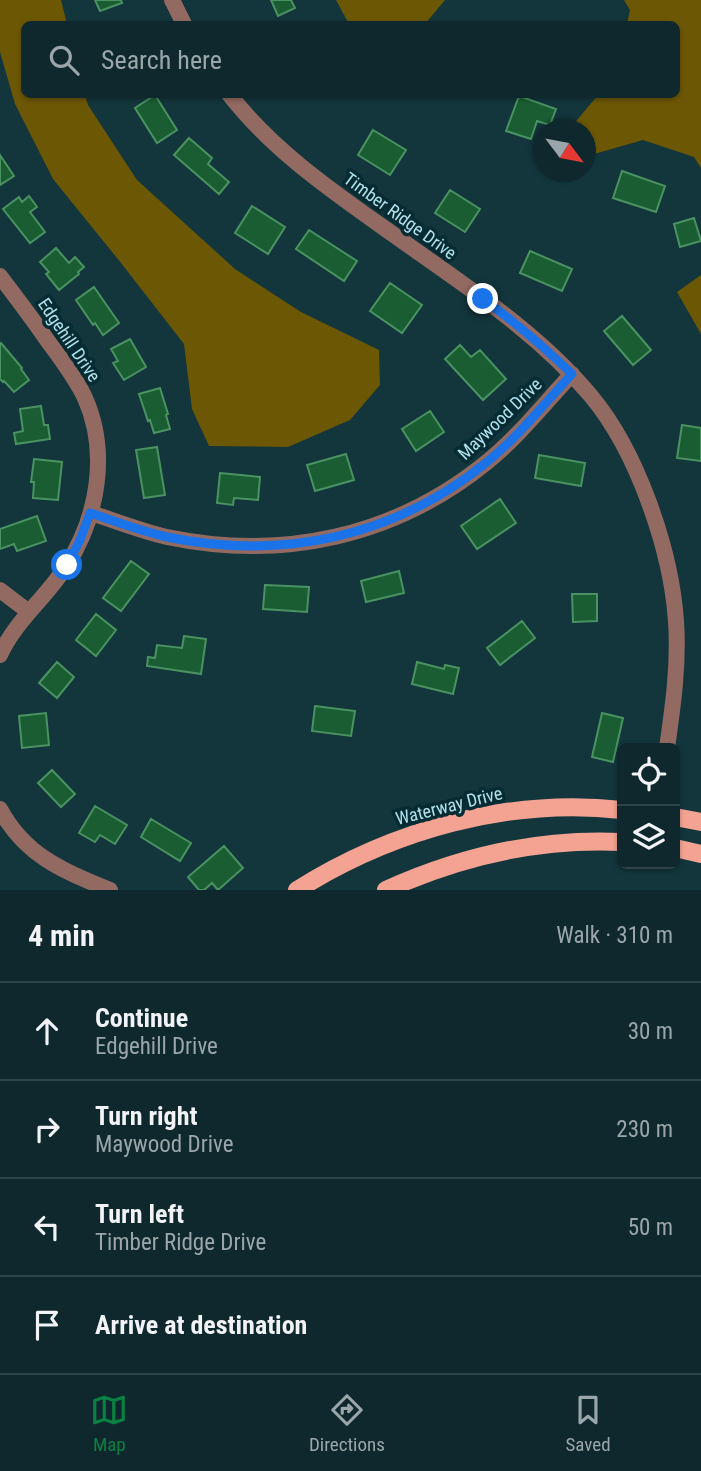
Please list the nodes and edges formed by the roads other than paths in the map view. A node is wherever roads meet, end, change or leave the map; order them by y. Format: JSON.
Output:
{"nodes":[{"id":1,"x":172,"y":0,"type":"edge"},
{"id":2,"x":182,"y":21,"type":"edge"},
{"id":3,"x":232,"y":98,"type":"edge"},
{"id":4,"x":3,"y":286,"type":"edge"},
{"id":5,"x":572,"y":374,"type":"junction"},
{"id":6,"x":90,"y":513,"type":"junction"},
{"id":7,"x":0,"y":590,"type":"edge"},
{"id":8,"x":29,"y":612,"type":"junction"},
{"id":9,"x":0,"y":654,"type":"edge"},
{"id":10,"x":668,"y":743,"type":"edge"},
{"id":11,"x":0,"y":809,"type":"edge"},
{"id":12,"x":617,"y":810,"type":"edge"},
{"id":13,"x":680,"y":818,"type":"edge"},
{"id":14,"x":701,"y":822,"type":"edge"},
{"id":15,"x":617,"y":842,"type":"edge"},
{"id":16,"x":680,"y":849,"type":"edge"},
{"id":17,"x":701,"y":854,"type":"edge"},
{"id":18,"x":110,"y":890,"type":"edge"},
{"id":19,"x":297,"y":890,"type":"edge"},
{"id":20,"x":386,"y":890,"type":"edge"}],
"edges":[{"from":1,"to":2,"type":"street"},
{"from":3,"to":5,"type":"street","name":"Timber Ridge Drive"},
{"from":4,"to":6,"type":"street","name":"Edgehill Drive"},
{"from":5,"to":6,"type":"street","name":"Maywood Drive"},
{"from":5,"to":10,"type":"street","name":"Timber Ridge Drive"},
{"from":6,"to":8,"type":"street","name":"Edgehill Drive"},
{"from":7,"to":8,"type":"street"},
{"from":8,"to":9,"type":"street","name":"Edgehill Drive"},
{"from":11,"to":18,"type":"street"},
{"from":12,"to":19,"type":"main road","name":"Waterway Drive"},
{"from":13,"to":14,"type":"main road"},
{"from":15,"to":20,"type":"main road"},
{"from":16,"to":17,"type":"main road"}]}
